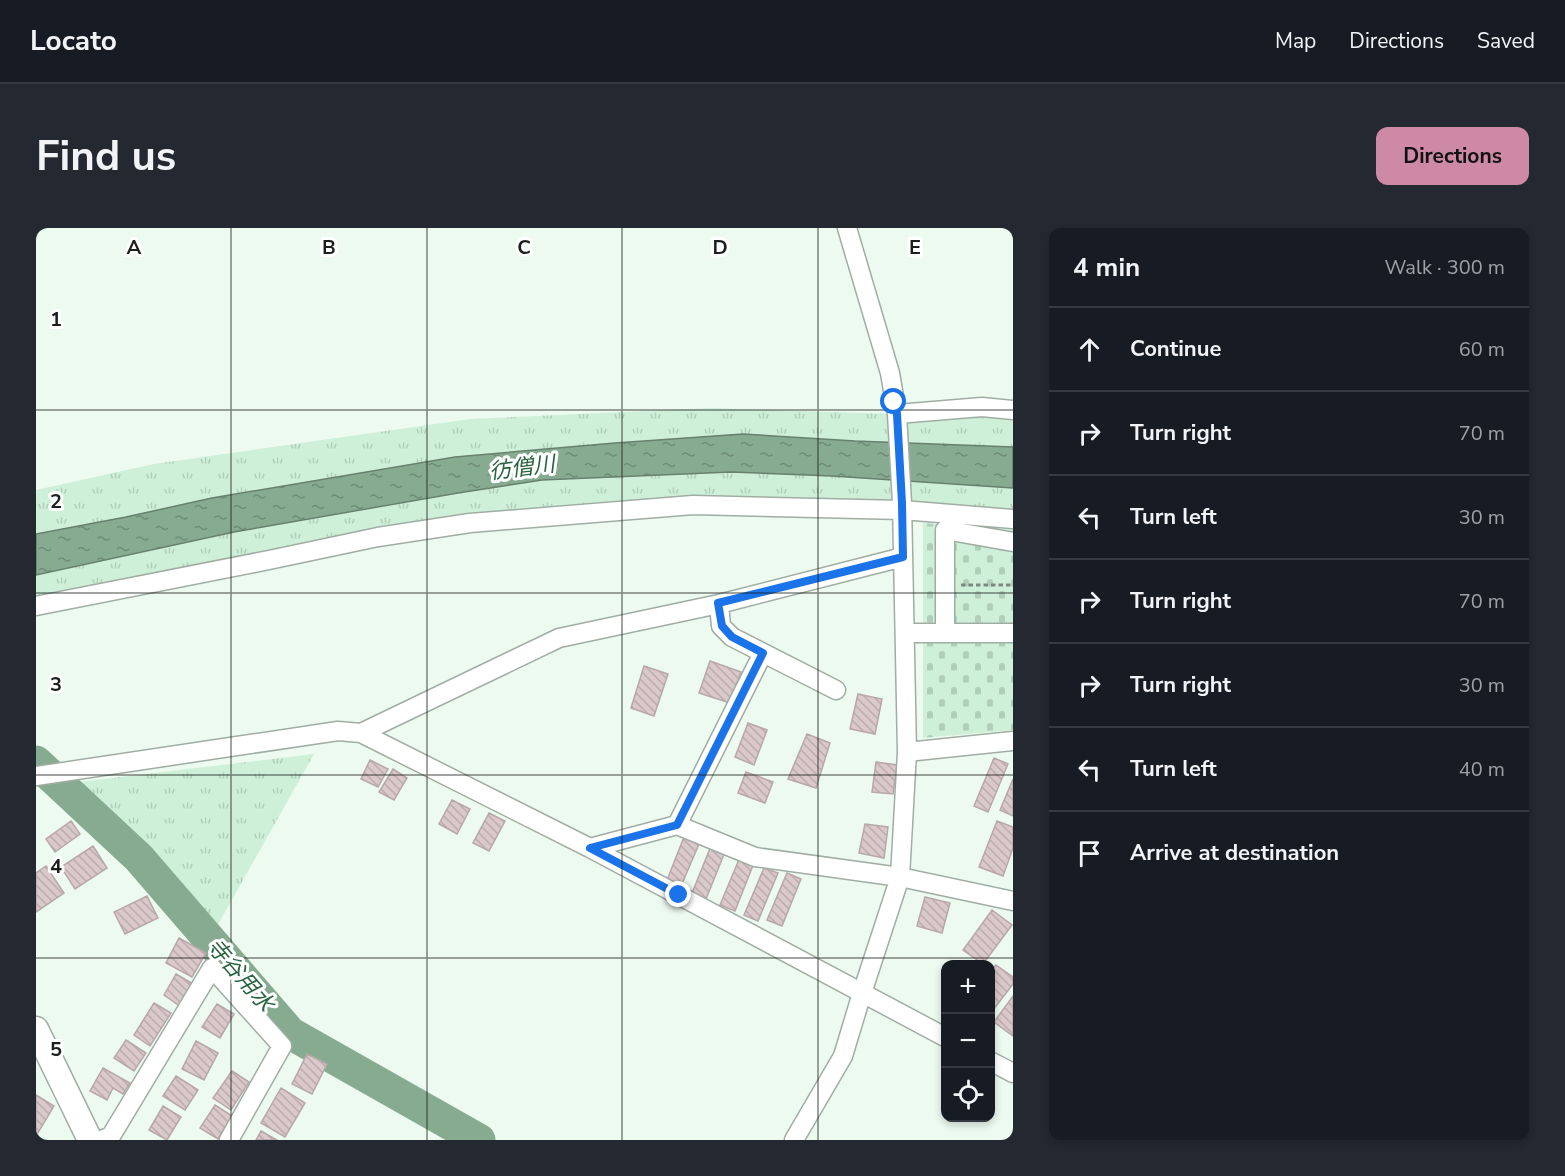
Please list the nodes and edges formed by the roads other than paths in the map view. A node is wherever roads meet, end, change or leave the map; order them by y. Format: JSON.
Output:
{"nodes":[{"id":1,"x":847,"y":228,"type":"edge"},
{"id":2,"x":1013,"y":410,"type":"edge"},
{"id":3,"x":897,"y":414,"type":"junction"},
{"id":4,"x":902,"y":507,"type":"junction"},
{"id":5,"x":1013,"y":519,"type":"edge"},
{"id":6,"x":1013,"y":542,"type":"edge"},
{"id":7,"x":903,"y":557,"type":"junction"},
{"id":8,"x":718,"y":603,"type":"junction"},
{"id":9,"x":36,"y":606,"type":"edge"},
{"id":10,"x":905,"y":633,"type":"junction"},
{"id":11,"x":945,"y":633,"type":"junction"},
{"id":12,"x":1013,"y":633,"type":"edge"},
{"id":13,"x":763,"y":653,"type":"junction"},
{"id":14,"x":836,"y":690,"type":"dead end"},
{"id":15,"x":361,"y":733,"type":"junction"},
{"id":16,"x":1013,"y":741,"type":"edge"},
{"id":17,"x":907,"y":752,"type":"junction"},
{"id":18,"x":36,"y":776,"type":"edge"},
{"id":19,"x":677,"y":825,"type":"junction"},
{"id":20,"x":590,"y":848,"type":"junction"},
{"id":21,"x":900,"y":877,"type":"junction"},
{"id":22,"x":1013,"y":901,"type":"edge"},
{"id":23,"x":862,"y":993,"type":"junction"},
{"id":24,"x":36,"y":1029,"type":"edge"},
{"id":25,"x":941,"y":1035,"type":"edge"},
{"id":26,"x":995,"y":1064,"type":"edge"},
{"id":27,"x":1013,"y":1073,"type":"edge"},
{"id":28,"x":90,"y":1140,"type":"edge"},
{"id":29,"x":101,"y":1140,"type":"edge"},
{"id":30,"x":229,"y":1140,"type":"edge"},
{"id":31,"x":794,"y":1140,"type":"edge"}],
"edges":[{"from":1,"to":3,"type":"street"},
{"from":2,"to":3,"type":"street"},
{"from":3,"to":4,"type":"street"},
{"from":4,"to":5,"type":"street"},
{"from":4,"to":7,"type":"street"},
{"from":4,"to":9,"type":"street"},
{"from":6,"to":11,"type":"street"},
{"from":7,"to":8,"type":"street"},
{"from":7,"to":10,"type":"street"},
{"from":8,"to":13,"type":"street"},
{"from":8,"to":15,"type":"street"},
{"from":10,"to":11,"type":"street"},
{"from":10,"to":17,"type":"street"},
{"from":11,"to":12,"type":"street"},
{"from":13,"to":14,"type":"street"},
{"from":13,"to":19,"type":"street"},
{"from":15,"to":18,"type":"street"},
{"from":15,"to":20,"type":"street"},
{"from":16,"to":17,"type":"street"},
{"from":17,"to":21,"type":"street"},
{"from":19,"to":20,"type":"street"},
{"from":19,"to":21,"type":"street"},
{"from":20,"to":23,"type":"street"},
{"from":21,"to":22,"type":"street"},
{"from":21,"to":23,"type":"street"},
{"from":23,"to":25,"type":"street"},
{"from":23,"to":31,"type":"street"},
{"from":24,"to":28,"type":"main road"},
{"from":26,"to":27,"type":"street"},
{"from":29,"to":30,"type":"street"}]}
